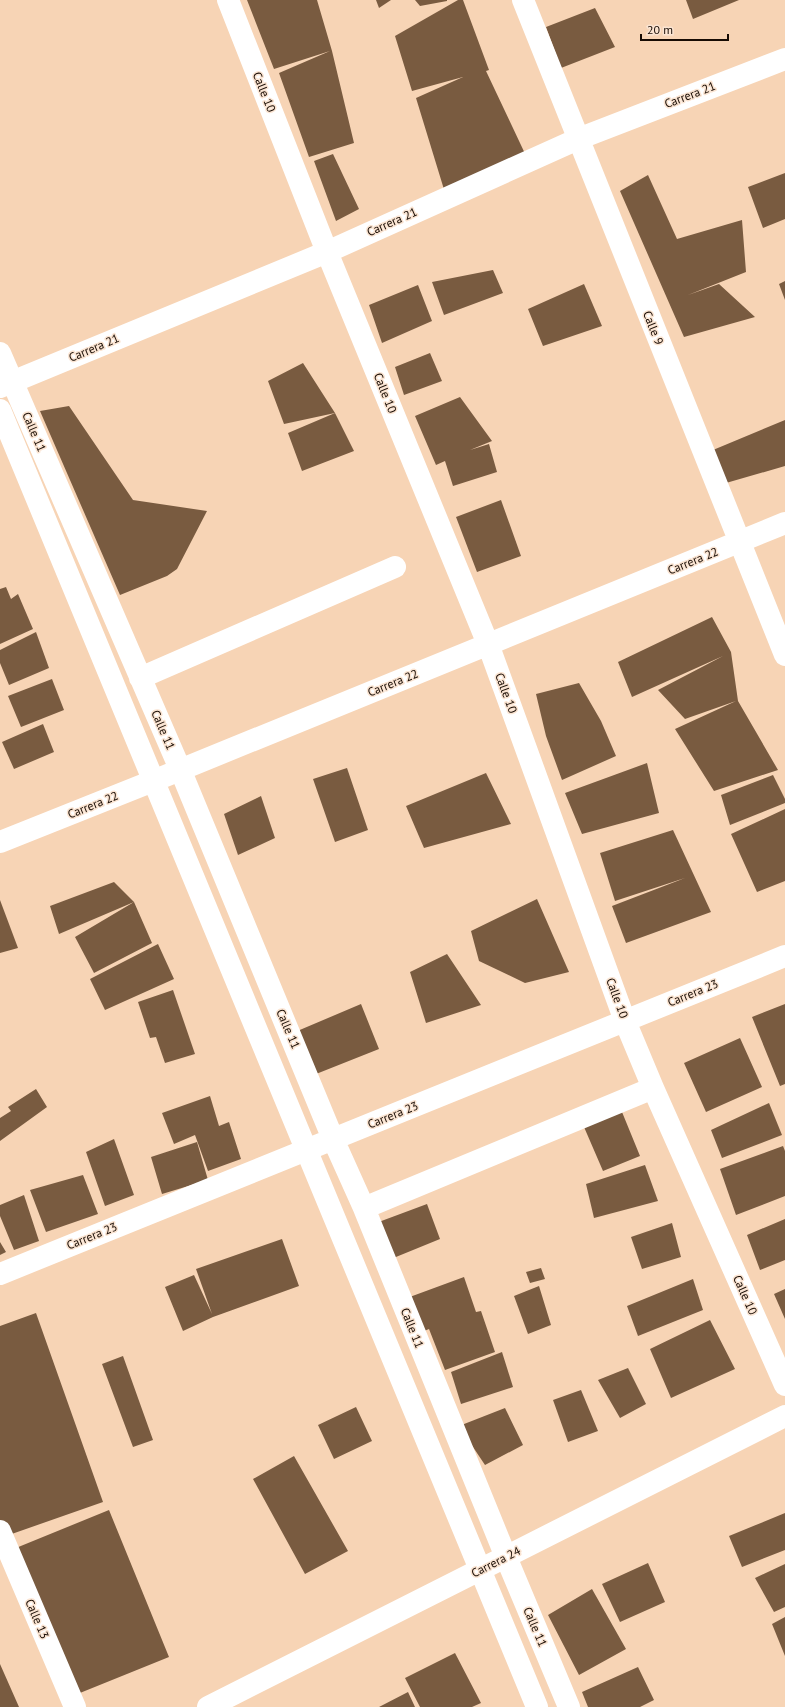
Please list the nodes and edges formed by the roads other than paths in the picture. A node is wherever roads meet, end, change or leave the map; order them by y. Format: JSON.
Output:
{"nodes":[{"id":1,"x":228,"y":0,"type":"edge"},
{"id":2,"x":523,"y":0,"type":"edge"},
{"id":3,"x":785,"y":59,"type":"edge"},
{"id":4,"x":578,"y":139,"type":"junction"},
{"id":5,"x":327,"y":252,"type":"junction"},
{"id":6,"x":0,"y":353,"type":"edge"},
{"id":7,"x":6,"y":385,"type":"edge"},
{"id":8,"x":0,"y":410,"type":"edge"},
{"id":9,"x":785,"y":523,"type":"edge"},
{"id":10,"x":739,"y":542,"type":"junction"},
{"id":11,"x":395,"y":567,"type":"dead end"},
{"id":12,"x":488,"y":644,"type":"junction"},
{"id":13,"x":785,"y":655,"type":"edge"},
{"id":14,"x":140,"y":678,"type":"junction"},
{"id":15,"x":180,"y":769,"type":"junction"},
{"id":16,"x":153,"y":781,"type":"junction"},
{"id":17,"x":0,"y":842,"type":"edge"},
{"id":18,"x":785,"y":956,"type":"edge"},
{"id":19,"x":625,"y":1021,"type":"junction"},
{"id":20,"x":653,"y":1088,"type":"junction"},
{"id":21,"x":333,"y":1139,"type":"junction"},
{"id":22,"x":306,"y":1150,"type":"junction"},
{"id":23,"x":364,"y":1208,"type":"junction"},
{"id":24,"x":0,"y":1274,"type":"edge"},
{"id":25,"x":785,"y":1386,"type":"edge"},
{"id":26,"x":785,"y":1416,"type":"edge"},
{"id":27,"x":0,"y":1531,"type":"edge"},
{"id":28,"x":506,"y":1557,"type":"junction"},
{"id":29,"x":480,"y":1570,"type":"junction"},
{"id":30,"x":75,"y":1707,"type":"edge"},
{"id":31,"x":208,"y":1707,"type":"edge"},
{"id":32,"x":537,"y":1707,"type":"edge"},
{"id":33,"x":569,"y":1707,"type":"edge"}],
"edges":[{"from":1,"to":5,"type":"street","name":"Calle 10"},
{"from":2,"to":4,"type":"street","name":"Calle 9"},
{"from":3,"to":4,"type":"street","name":"Carrera 21"},
{"from":4,"to":5,"type":"street","name":"Carrera 21"},
{"from":4,"to":10,"type":"street","name":"Calle 9"},
{"from":5,"to":7,"type":"street","name":"Carrera 21"},
{"from":5,"to":12,"type":"street","name":"Calle 10"},
{"from":6,"to":7,"type":"street","name":"Calle 11"},
{"from":7,"to":14,"type":"street","name":"Calle 11"},
{"from":8,"to":16,"type":"street","name":"Calle 11"},
{"from":9,"to":10,"type":"street","name":"Carrera 22"},
{"from":10,"to":12,"type":"street","name":"Carrera 22"},
{"from":10,"to":13,"type":"street","name":"Calle 9"},
{"from":11,"to":14,"type":"street"},
{"from":12,"to":15,"type":"street","name":"Carrera 22"},
{"from":12,"to":19,"type":"street","name":"Calle 10"},
{"from":14,"to":15,"type":"street","name":"Calle 11"},
{"from":15,"to":16,"type":"street","name":"Carrera 22"},
{"from":15,"to":21,"type":"street","name":"Calle 11"},
{"from":16,"to":17,"type":"street","name":"Carrera 22"},
{"from":16,"to":22,"type":"street","name":"Calle 11"},
{"from":18,"to":19,"type":"street","name":"Carrera 23"},
{"from":19,"to":20,"type":"street","name":"Calle 10"},
{"from":19,"to":21,"type":"street","name":"Carrera 23"},
{"from":20,"to":23,"type":"street"},
{"from":20,"to":25,"type":"street","name":"Calle 10"},
{"from":21,"to":22,"type":"street","name":"Carrera 23"},
{"from":21,"to":23,"type":"street","name":"Calle 11"},
{"from":22,"to":24,"type":"street","name":"Carrera 23"},
{"from":22,"to":29,"type":"street","name":"Calle 11"},
{"from":23,"to":28,"type":"street","name":"Calle 11"},
{"from":26,"to":28,"type":"street","name":"Carrera 24"},
{"from":27,"to":30,"type":"street","name":"Calle 13"},
{"from":28,"to":29,"type":"street","name":"Carrera 24"},
{"from":28,"to":33,"type":"street","name":"Calle 11"},
{"from":29,"to":31,"type":"street","name":"Carrera 24"},
{"from":29,"to":32,"type":"street","name":"Calle 11"}]}
